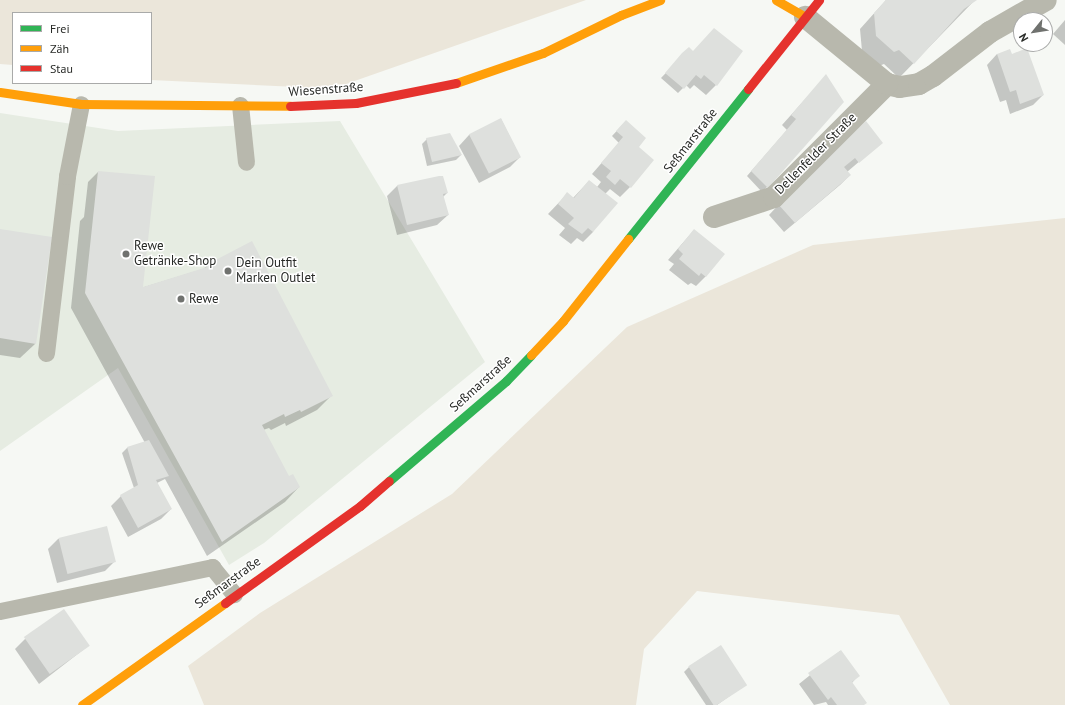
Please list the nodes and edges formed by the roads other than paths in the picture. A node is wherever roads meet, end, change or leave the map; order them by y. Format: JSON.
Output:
{"nodes":[{"id":1,"x":660,"y":0,"type":"edge"},
{"id":2,"x":776,"y":0,"type":"edge"},
{"id":3,"x":819,"y":0,"type":"edge"},
{"id":4,"x":1046,"y":0,"type":"edge"},
{"id":5,"x":805,"y":17,"type":"junction"},
{"id":6,"x":887,"y":84,"type":"junction"},
{"id":7,"x":0,"y":92,"type":"edge"},
{"id":8,"x":81,"y":104,"type":"junction"},
{"id":9,"x":240,"y":106,"type":"junction"},
{"id":10,"x":246,"y":162,"type":"dead end"},
{"id":11,"x":714,"y":217,"type":"dead end"},
{"id":12,"x":46,"y":353,"type":"dead end"},
{"id":13,"x":234,"y":594,"type":"junction"},
{"id":14,"x":0,"y":611,"type":"edge"},
{"id":15,"x":82,"y":705,"type":"edge"}],
"edges":[{"from":1,"to":9,"type":"street","name":"Wiesenstraße"},
{"from":2,"to":5,"type":"street"},
{"from":3,"to":5,"type":"street","name":"Seßmarstraße"},
{"from":4,"to":6,"type":"street"},
{"from":5,"to":6,"type":"street"},
{"from":5,"to":13,"type":"street","name":"Seßmarstraße"},
{"from":6,"to":11,"type":"street","name":"Dellenfelder Straße"},
{"from":7,"to":8,"type":"street","name":"Wiesenstraße"},
{"from":8,"to":9,"type":"street","name":"Wiesenstraße"},
{"from":8,"to":12,"type":"lane"},
{"from":9,"to":10,"type":"lane"},
{"from":13,"to":14,"type":"lane"},
{"from":13,"to":15,"type":"street","name":"Seßmarstraße"}]}
